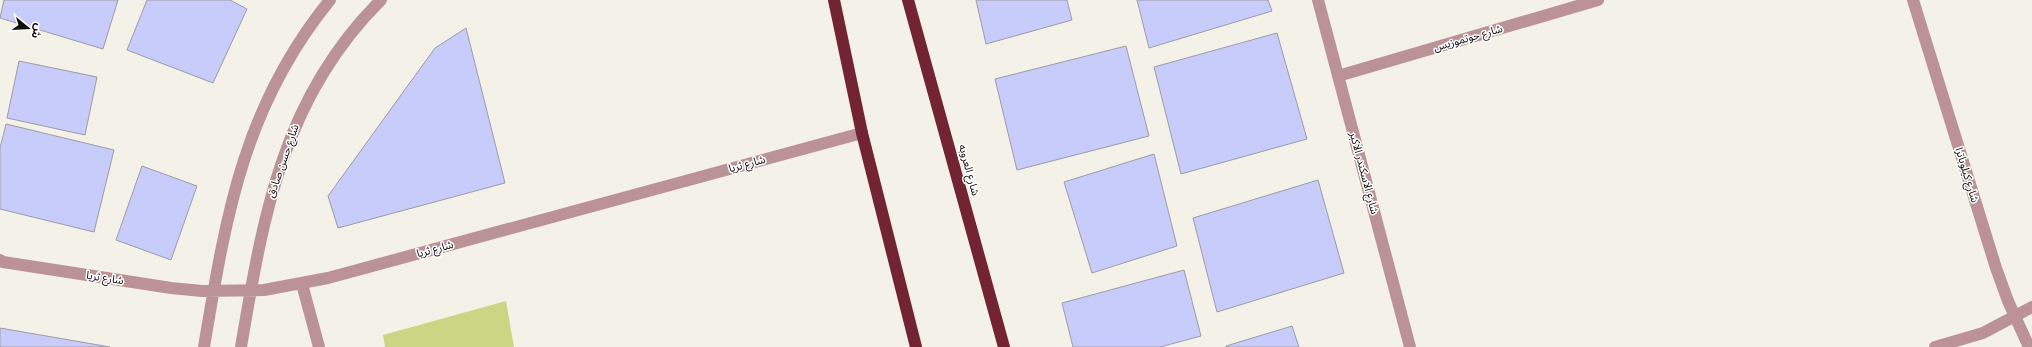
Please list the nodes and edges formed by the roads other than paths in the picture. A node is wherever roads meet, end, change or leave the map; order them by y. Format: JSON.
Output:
{"nodes":[{"id":1,"x":330,"y":0,"type":"edge"},
{"id":2,"x":381,"y":0,"type":"edge"},
{"id":3,"x":834,"y":0,"type":"edge"},
{"id":4,"x":908,"y":0,"type":"edge"},
{"id":5,"x":1318,"y":0,"type":"edge"},
{"id":6,"x":1598,"y":0,"type":"edge"},
{"id":7,"x":1913,"y":0,"type":"edge"},
{"id":8,"x":1338,"y":76,"type":"junction"},
{"id":9,"x":862,"y":133,"type":"junction"},
{"id":10,"x":0,"y":260,"type":"edge"},
{"id":11,"x":302,"y":284,"type":"junction"},
{"id":12,"x":251,"y":291,"type":"junction"},
{"id":13,"x":213,"y":292,"type":"junction"},
{"id":14,"x":2032,"y":308,"type":"edge"},
{"id":15,"x":2015,"y":318,"type":"junction"},
{"id":16,"x":204,"y":347,"type":"edge"},
{"id":17,"x":241,"y":347,"type":"edge"},
{"id":18,"x":319,"y":347,"type":"edge"},
{"id":19,"x":916,"y":347,"type":"edge"},
{"id":20,"x":1004,"y":347,"type":"edge"},
{"id":21,"x":1410,"y":347,"type":"edge"},
{"id":22,"x":1935,"y":347,"type":"edge"},
{"id":23,"x":2029,"y":347,"type":"edge"}],
"edges":[{"from":1,"to":13,"type":"street"},
{"from":2,"to":12,"type":"street","name":"شارع حسن صادق"},
{"from":3,"to":9,"type":"highway"},
{"from":4,"to":20,"type":"highway","name":"شارع العروبه"},
{"from":5,"to":8,"type":"street","name":"شارع الاسكندر الاكبر"},
{"from":6,"to":8,"type":"street","name":"شارع حوتموزيس"},
{"from":7,"to":15,"type":"street","name":"شارع كيلوباترا"},
{"from":8,"to":21,"type":"street","name":"شارع الاسكندر الاكبر"},
{"from":9,"to":11,"type":"street","name":"شارع ثريا"},
{"from":9,"to":19,"type":"highway"},
{"from":10,"to":13,"type":"street","name":"شارع ثريا"},
{"from":11,"to":12,"type":"street","name":"شارع ثريا"},
{"from":11,"to":18,"type":"street"},
{"from":12,"to":13,"type":"street","name":"شارع ثريا"},
{"from":12,"to":17,"type":"street","name":"شارع حسن صادق"},
{"from":13,"to":16,"type":"street"},
{"from":14,"to":15,"type":"street"},
{"from":15,"to":22,"type":"street"},
{"from":15,"to":23,"type":"street","name":"شارع كيلوباترا"}]}
